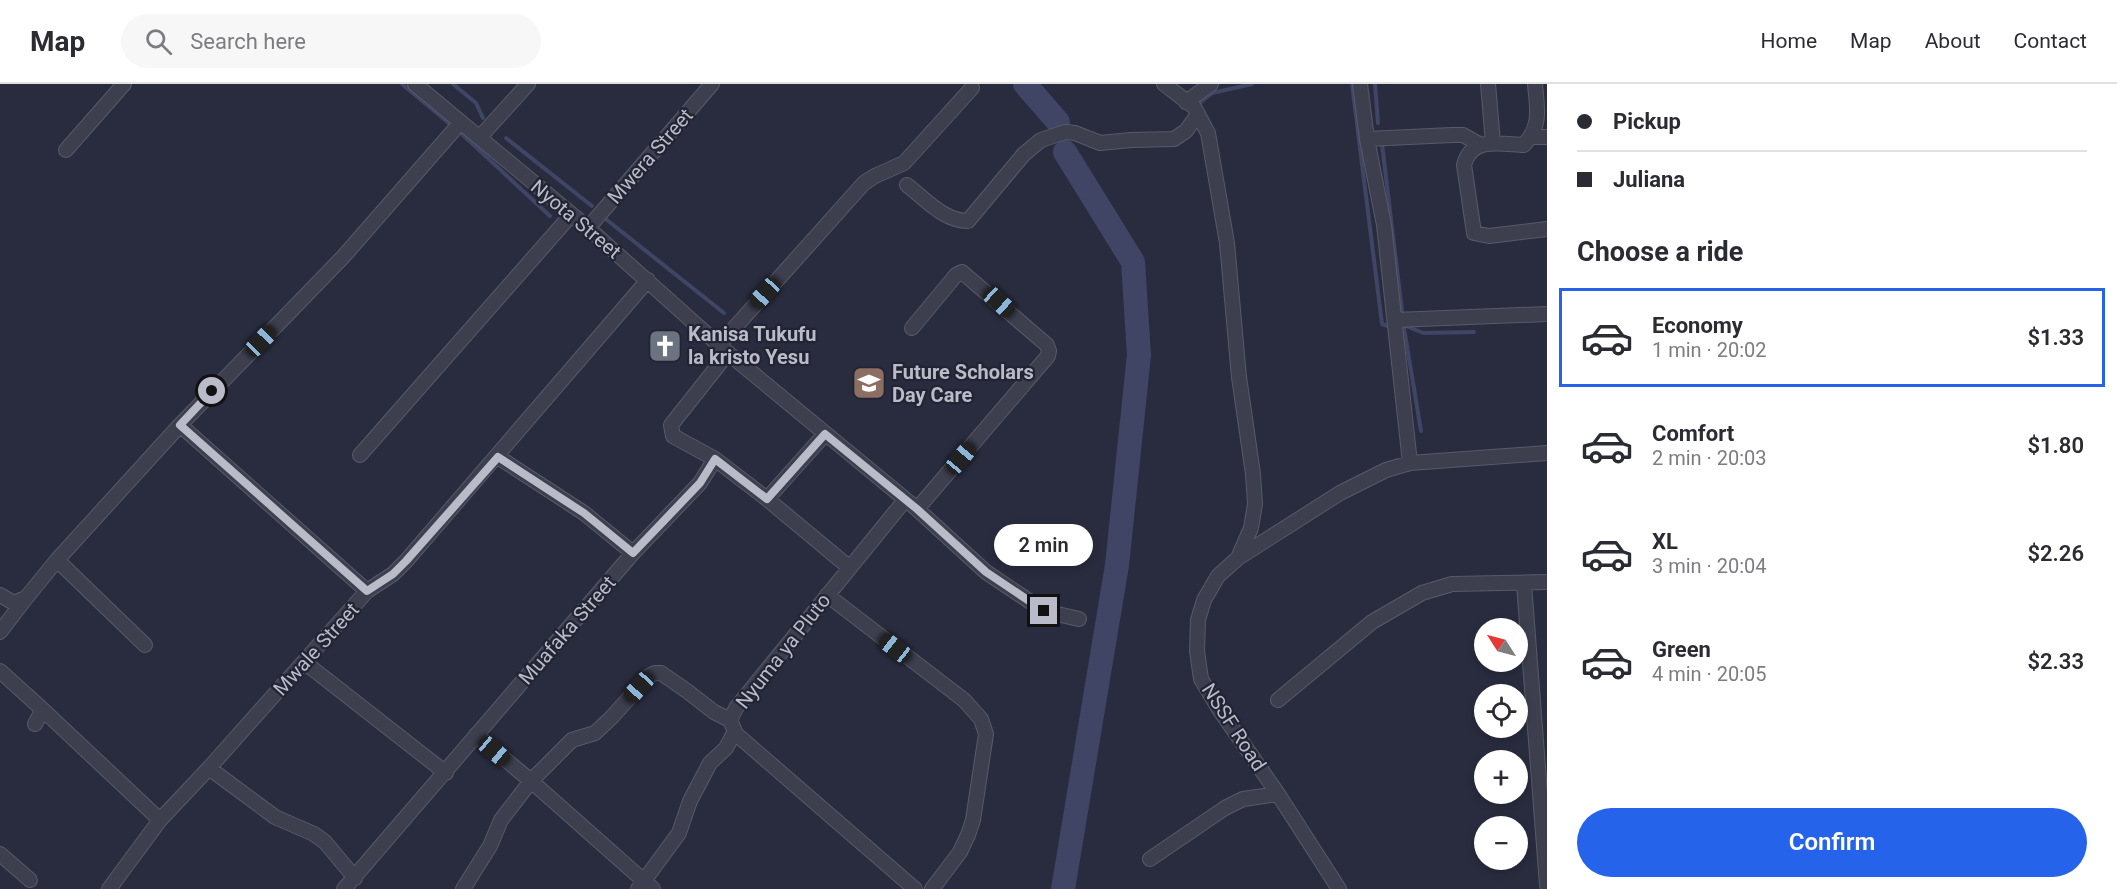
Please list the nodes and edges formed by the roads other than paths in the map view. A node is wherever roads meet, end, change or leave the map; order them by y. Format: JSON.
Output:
{"nodes":[{"id":1,"x":124,"y":84,"type":"edge"},
{"id":2,"x":415,"y":84,"type":"edge"},
{"id":3,"x":528,"y":84,"type":"edge"},
{"id":4,"x":712,"y":84,"type":"edge"},
{"id":5,"x":1164,"y":84,"type":"edge"},
{"id":6,"x":1211,"y":84,"type":"edge"},
{"id":7,"x":1360,"y":84,"type":"edge"},
{"id":8,"x":1488,"y":84,"type":"edge"},
{"id":9,"x":1535,"y":84,"type":"edge"},
{"id":10,"x":972,"y":88,"type":"dead end"},
{"id":11,"x":1186,"y":102,"type":"junction"},
{"id":12,"x":1198,"y":114,"type":"junction"},
{"id":13,"x":461,"y":122,"type":"junction"},
{"id":14,"x":1547,"y":136,"type":"edge"},
{"id":15,"x":480,"y":137,"type":"junction"},
{"id":16,"x":1531,"y":137,"type":"junction"},
{"id":17,"x":1367,"y":139,"type":"junction"},
{"id":18,"x":1486,"y":144,"type":"junction"},
{"id":19,"x":66,"y":150,"type":"dead end"},
{"id":20,"x":907,"y":185,"type":"dead end"},
{"id":21,"x":571,"y":215,"type":"junction"},
{"id":22,"x":588,"y":228,"type":"junction"},
{"id":23,"x":1547,"y":229,"type":"edge"},
{"id":24,"x":648,"y":280,"type":"junction"},
{"id":25,"x":1547,"y":314,"type":"edge"},
{"id":26,"x":1395,"y":320,"type":"junction"},
{"id":27,"x":912,"y":328,"type":"dead end"},
{"id":28,"x":727,"y":351,"type":"junction"},
{"id":29,"x":180,"y":425,"type":"junction"},
{"id":30,"x":825,"y":434,"type":"junction"},
{"id":31,"x":1547,"y":453,"type":"edge"},
{"id":32,"x":360,"y":455,"type":"dead end"},
{"id":33,"x":498,"y":457,"type":"junction"},
{"id":34,"x":715,"y":459,"type":"junction"},
{"id":35,"x":1410,"y":463,"type":"junction"},
{"id":36,"x":767,"y":499,"type":"junction"},
{"id":37,"x":905,"y":500,"type":"junction"},
{"id":38,"x":917,"y":509,"type":"junction"},
{"id":39,"x":633,"y":553,"type":"junction"},
{"id":40,"x":1238,"y":558,"type":"junction"},
{"id":41,"x":57,"y":560,"type":"junction"},
{"id":42,"x":850,"y":568,"type":"junction"},
{"id":43,"x":1547,"y":582,"type":"edge"},
{"id":44,"x":1524,"y":584,"type":"junction"},
{"id":45,"x":367,"y":591,"type":"junction"},
{"id":46,"x":0,"y":595,"type":"edge"},
{"id":47,"x":827,"y":595,"type":"junction"},
{"id":48,"x":26,"y":598,"type":"junction"},
{"id":49,"x":1079,"y":619,"type":"dead end"},
{"id":50,"x":0,"y":632,"type":"edge"},
{"id":51,"x":146,"y":645,"type":"dead end"},
{"id":52,"x":304,"y":662,"type":"junction"},
{"id":53,"x":0,"y":671,"type":"edge"},
{"id":54,"x":1278,"y":700,"type":"dead end"},
{"id":55,"x":40,"y":708,"type":"junction"},
{"id":56,"x":35,"y":724,"type":"dead end"},
{"id":57,"x":733,"y":726,"type":"junction"},
{"id":58,"x":476,"y":735,"type":"junction"},
{"id":59,"x":209,"y":768,"type":"junction"},
{"id":60,"x":446,"y":773,"type":"junction"},
{"id":61,"x":531,"y":781,"type":"junction"},
{"id":62,"x":1544,"y":785,"type":"edge"},
{"id":63,"x":1278,"y":794,"type":"junction"},
{"id":64,"x":160,"y":820,"type":"junction"},
{"id":65,"x":0,"y":854,"type":"edge"},
{"id":66,"x":1150,"y":860,"type":"dead end"},
{"id":67,"x":1546,"y":866,"type":"edge"},
{"id":68,"x":355,"y":878,"type":"junction"},
{"id":69,"x":30,"y":880,"type":"dead end"},
{"id":70,"x":1547,"y":885,"type":"edge"},
{"id":71,"x":117,"y":886,"type":"edge"},
{"id":72,"x":645,"y":887,"type":"edge"},
{"id":73,"x":344,"y":889,"type":"edge"},
{"id":74,"x":463,"y":889,"type":"edge"},
{"id":75,"x":915,"y":889,"type":"edge"},
{"id":76,"x":932,"y":889,"type":"edge"},
{"id":77,"x":1339,"y":889,"type":"edge"}],
"edges":[{"from":1,"to":19,"type":"street"},
{"from":2,"to":13,"type":"street","name":"Nyota Street"},
{"from":3,"to":15,"type":"street"},
{"from":4,"to":22,"type":"street","name":"Mwera Street"},
{"from":5,"to":11,"type":"street"},
{"from":6,"to":11,"type":"street"},
{"from":7,"to":17,"type":"street"},
{"from":8,"to":18,"type":"street"},
{"from":9,"to":16,"type":"street"},
{"from":10,"to":28,"type":"street"},
{"from":11,"to":12,"type":"street"},
{"from":12,"to":20,"type":"street"},
{"from":12,"to":40,"type":"street"},
{"from":13,"to":15,"type":"street","name":"Nyota Street"},
{"from":13,"to":29,"type":"street"},
{"from":14,"to":16,"type":"street"},
{"from":15,"to":21,"type":"street","name":"Nyota Street"},
{"from":16,"to":18,"type":"street"},
{"from":17,"to":18,"type":"street"},
{"from":17,"to":26,"type":"street"},
{"from":18,"to":23,"type":"street"},
{"from":21,"to":22,"type":"street","name":"Nyota Street"},
{"from":21,"to":32,"type":"street"},
{"from":22,"to":24,"type":"street","name":"Nyota Street"},
{"from":24,"to":28,"type":"street","name":"Nyota Street"},
{"from":24,"to":33,"type":"street","name":"Mwale Street"},
{"from":25,"to":26,"type":"street"},
{"from":26,"to":35,"type":"street"},
{"from":27,"to":38,"type":"street"},
{"from":28,"to":30,"type":"street","name":"Nyota Street"},
{"from":28,"to":34,"type":"street"},
{"from":29,"to":41,"type":"street"},
{"from":29,"to":45,"type":"street"},
{"from":30,"to":36,"type":"street"},
{"from":30,"to":37,"type":"street","name":"Nyota Street"},
{"from":31,"to":35,"type":"street"},
{"from":33,"to":39,"type":"street"},
{"from":33,"to":45,"type":"street","name":"Mwale Street"},
{"from":34,"to":36,"type":"street"},
{"from":34,"to":39,"type":"street","name":"Muafaka Street"},
{"from":35,"to":40,"type":"street"},
{"from":36,"to":42,"type":"street"},
{"from":37,"to":38,"type":"street","name":"Nyota Street"},
{"from":37,"to":42,"type":"street","name":"Nyuma ya Pluto"},
{"from":38,"to":49,"type":"street","name":"Nyota Street"},
{"from":39,"to":58,"type":"street","name":"Muafaka Street"},
{"from":40,"to":63,"type":"street","name":"NSSF Road"},
{"from":41,"to":48,"type":"street"},
{"from":41,"to":51,"type":"street"},
{"from":42,"to":47,"type":"street","name":"Nyuma ya Pluto"},
{"from":43,"to":44,"type":"street"},
{"from":44,"to":54,"type":"street"},
{"from":44,"to":62,"type":"street"},
{"from":45,"to":52,"type":"street","name":"Mwale Street"},
{"from":46,"to":48,"type":"street"},
{"from":47,"to":57,"type":"street","name":"Nyuma ya Pluto"},
{"from":47,"to":76,"type":"street"},
{"from":48,"to":50,"type":"street"},
{"from":52,"to":59,"type":"street","name":"Mwale Street"},
{"from":52,"to":60,"type":"street"},
{"from":53,"to":55,"type":"street"},
{"from":55,"to":56,"type":"street"},
{"from":55,"to":64,"type":"street"},
{"from":57,"to":61,"type":"street"},
{"from":57,"to":72,"type":"street"},
{"from":57,"to":75,"type":"street","name":"Nyuma ya Pluto"},
{"from":58,"to":60,"type":"street","name":"Muafaka Street"},
{"from":58,"to":61,"type":"street"},
{"from":59,"to":64,"type":"street","name":"Mwale Street"},
{"from":59,"to":68,"type":"street"},
{"from":60,"to":68,"type":"street","name":"Muafaka Street"},
{"from":61,"to":72,"type":"street"},
{"from":61,"to":74,"type":"street"},
{"from":62,"to":67,"type":"street"},
{"from":63,"to":66,"type":"street"},
{"from":63,"to":77,"type":"street","name":"NSSF Road"},
{"from":64,"to":71,"type":"street","name":"Mwale Street"},
{"from":65,"to":69,"type":"street"},
{"from":67,"to":70,"type":"street"},
{"from":68,"to":73,"type":"street","name":"Muafaka Street"}]}
